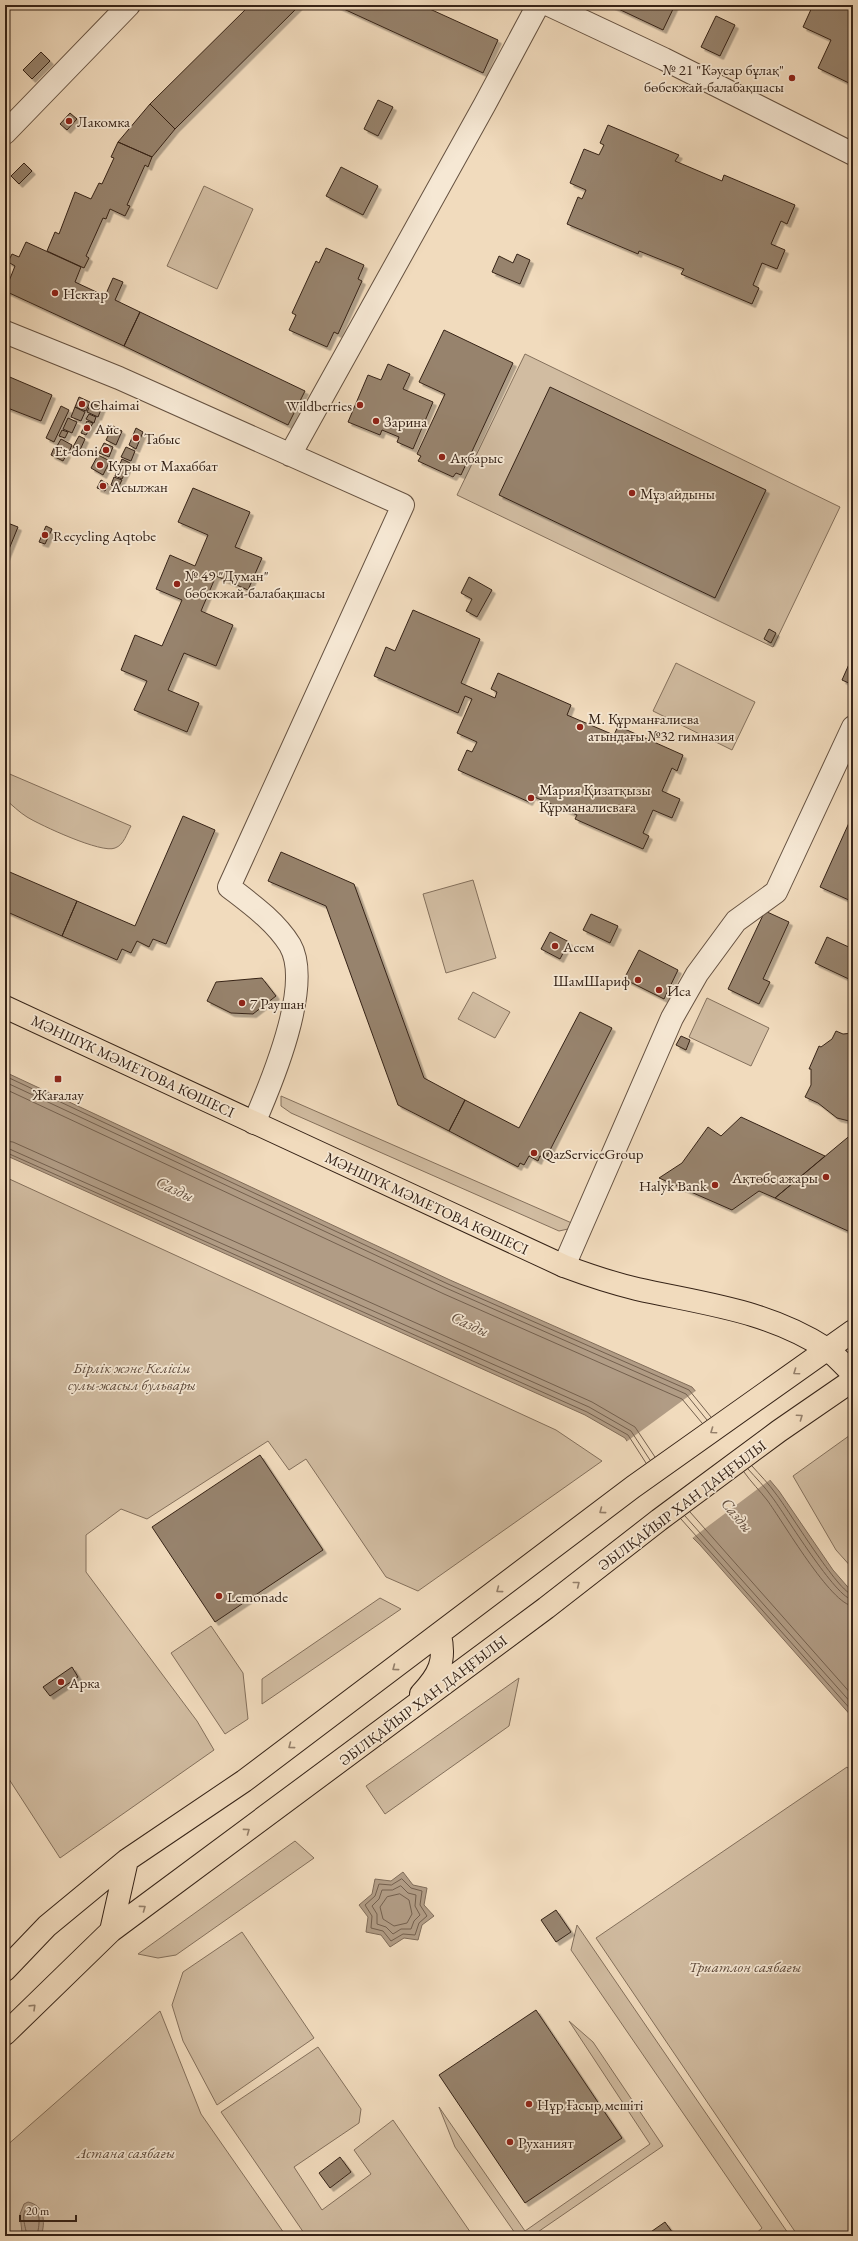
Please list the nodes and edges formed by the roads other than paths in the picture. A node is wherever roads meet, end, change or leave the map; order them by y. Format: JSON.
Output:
{"nodes":[{"id":1,"x":129,"y":5,"type":"edge"},
{"id":2,"x":538,"y":5,"type":"edge"},
{"id":3,"x":549,"y":5,"type":"edge"},
{"id":4,"x":5,"y":133,"type":"edge"},
{"id":5,"x":853,"y":154,"type":"edge"},
{"id":6,"x":5,"y":332,"type":"edge"},
{"id":7,"x":290,"y":455,"type":"junction"},
{"id":8,"x":853,"y":727,"type":"edge"},
{"id":9,"x":5,"y":1006,"type":"edge"},
{"id":10,"x":254,"y":1123,"type":"junction"},
{"id":11,"x":564,"y":1266,"type":"junction"},
{"id":12,"x":853,"y":1331,"type":"edge"},
{"id":13,"x":828,"y":1350,"type":"junction"},
{"id":14,"x":853,"y":1374,"type":"edge"},
{"id":15,"x":853,"y":1380,"type":"edge"},
{"id":16,"x":440,"y":1635,"type":"junction"},
{"id":17,"x":397,"y":1720,"type":"junction"},
{"id":18,"x":127,"y":1860,"type":"junction"},
{"id":19,"x":111,"y":1931,"type":"junction"},
{"id":20,"x":5,"y":1970,"type":"edge"},
{"id":21,"x":5,"y":2034,"type":"edge"}],
"edges":[{"from":1,"to":4,"type":"street"},
{"from":2,"to":7,"type":"street"},
{"from":3,"to":5,"type":"street"},
{"from":6,"to":7,"type":"street"},
{"from":7,"to":10,"type":"street"},
{"from":8,"to":11,"type":"street"},
{"from":9,"to":10,"type":"main road","name":"МӘНШҮК МӘМЕТОВА КӨШЕСІ"},
{"from":10,"to":11,"type":"main road","name":"МӘНШҮК МӘМЕТОВА КӨШЕСІ"},
{"from":11,"to":13,"type":"main road","name":"МӘНШҮК МӘМЕТОВА КӨШЕСІ"},
{"from":12,"to":13,"type":"main road"},
{"from":13,"to":14,"type":"main road","name":"МӘНШҮК МӘМЕТОВА КӨШЕСІ"},
{"from":13,"to":16,"type":"main road","one_way":true},
{"from":17,"to":15,"type":"main road","name":"ӘБІЛҚАЙЫР ХАН ДАҢҒЫЛЫ","one_way":true},
{"from":16,"to":17,"type":"main road"},
{"from":16,"to":18,"type":"main road","one_way":true},
{"from":19,"to":17,"type":"main road","name":"ӘБІЛҚАЙЫР ХАН ДАҢҒЫЛЫ","one_way":true},
{"from":18,"to":19,"type":"main road"},
{"from":18,"to":20,"type":"main road"},
{"from":21,"to":19,"type":"main road","name":"ӘБІЛҚАЙЫР ХАН ДАҢҒЫЛЫ","one_way":true}]}
